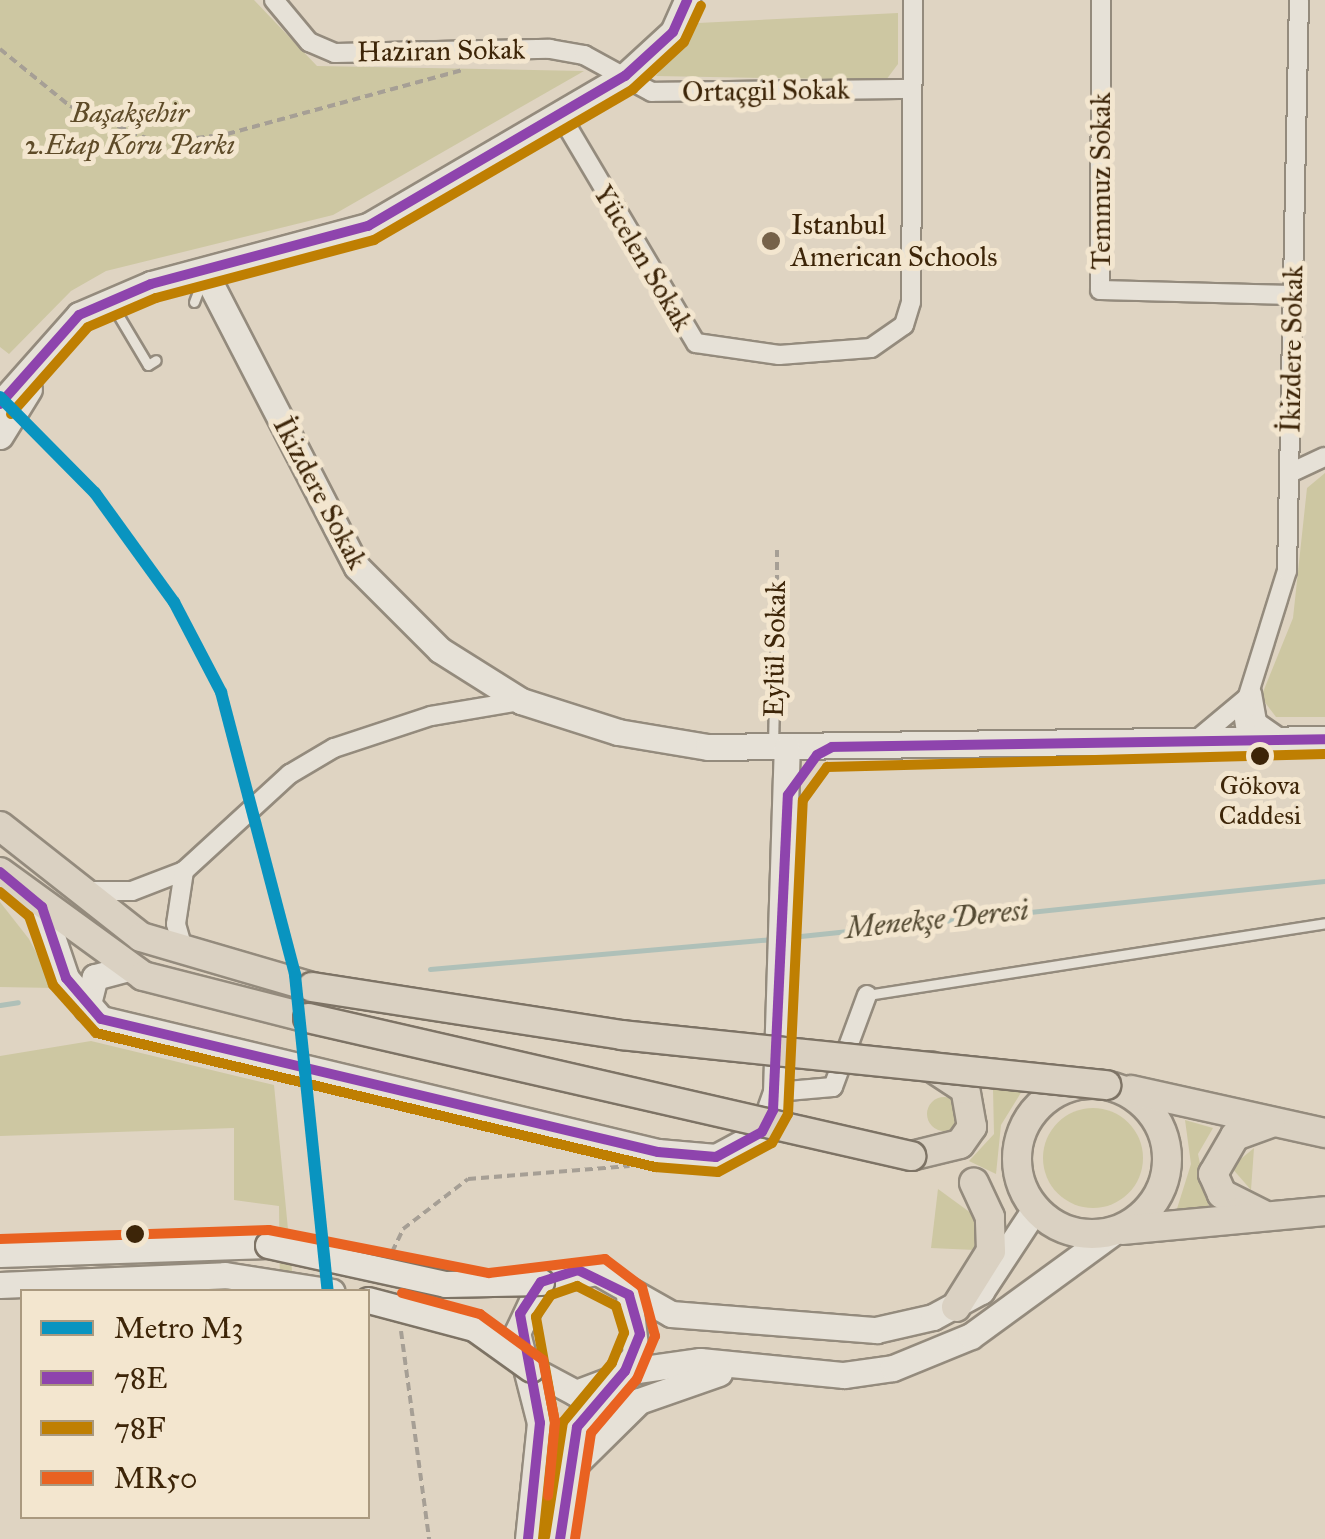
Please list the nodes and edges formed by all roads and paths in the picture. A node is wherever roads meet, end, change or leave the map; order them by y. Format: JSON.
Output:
{"nodes":[{"id":1,"x":274,"y":0,"type":"edge"},
{"id":2,"x":686,"y":0,"type":"edge"},
{"id":3,"x":914,"y":0,"type":"edge"},
{"id":4,"x":1102,"y":0,"type":"edge"},
{"id":5,"x":1298,"y":0,"type":"edge"},
{"id":6,"x":0,"y":49,"type":"edge"},
{"id":7,"x":479,"y":66,"type":"dead end"},
{"id":8,"x":624,"y":76,"type":"junction"},
{"id":9,"x":912,"y":89,"type":"junction"},
{"id":10,"x":560,"y":116,"type":"junction"},
{"id":11,"x":205,"y":273,"type":"junction"},
{"id":12,"x":1292,"y":295,"type":"junction"},
{"id":13,"x":110,"y":301,"type":"junction"},
{"id":14,"x":194,"y":302,"type":"dead end"},
{"id":15,"x":156,"y":360,"type":"dead end"},
{"id":16,"x":0,"y":404,"type":"edge"},
{"id":17,"x":0,"y":436,"type":"edge"},
{"id":18,"x":1325,"y":457,"type":"edge"},
{"id":19,"x":1290,"y":473,"type":"junction"},
{"id":20,"x":777,"y":550,"type":"dead end"},
{"id":21,"x":776,"y":610,"type":"joint"},
{"id":22,"x":1252,"y":693,"type":"junction"},
{"id":23,"x":520,"y":701,"type":"junction"},
{"id":24,"x":1200,"y":738,"type":"junction"},
{"id":25,"x":1247,"y":738,"type":"junction"},
{"id":26,"x":1280,"y":738,"type":"junction"},
{"id":27,"x":1325,"y":739,"type":"edge"},
{"id":28,"x":832,"y":747,"type":"junction"},
{"id":29,"x":736,"y":748,"type":"junction"},
{"id":30,"x":780,"y":748,"type":"junction"},
{"id":31,"x":788,"y":805,"type":"junction"},
{"id":32,"x":0,"y":826,"type":"edge"},
{"id":33,"x":184,"y":871,"type":"junction"},
{"id":34,"x":0,"y":872,"type":"edge"},
{"id":35,"x":72,"y":890,"type":"junction"},
{"id":36,"x":42,"y":907,"type":"junction"},
{"id":37,"x":1325,"y":923,"type":"edge"},
{"id":38,"x":184,"y":953,"type":"junction"},
{"id":39,"x":128,"y":968,"type":"junction"},
{"id":40,"x":867,"y":994,"type":"joint"},
{"id":41,"x":88,"y":1008,"type":"junction"},
{"id":42,"x":930,"y":1066,"type":"junction"},
{"id":43,"x":1106,"y":1085,"type":"junction"},
{"id":44,"x":776,"y":1092,"type":"junction"},
{"id":45,"x":1272,"y":1122,"type":"junction"},
{"id":46,"x":1325,"y":1133,"type":"edge"},
{"id":47,"x":911,"y":1156,"type":"junction"},
{"id":48,"x":974,"y":1183,"type":"junction"},
{"id":49,"x":1035,"y":1209,"type":"junction"},
{"id":50,"x":1325,"y":1211,"type":"edge"},
{"id":51,"x":1269,"y":1216,"type":"junction"},
{"id":52,"x":1115,"y":1231,"type":"junction"},
{"id":53,"x":268,"y":1245,"type":"junction"},
{"id":54,"x":138,"y":1247,"type":"junction"},
{"id":55,"x":0,"y":1254,"type":"edge"},
{"id":56,"x":212,"y":1275,"type":"junction"},
{"id":57,"x":253,"y":1282,"type":"edge"},
{"id":58,"x":541,"y":1282,"type":"junction"},
{"id":59,"x":0,"y":1285,"type":"edge"},
{"id":60,"x":82,"y":1287,"type":"edge"},
{"id":61,"x":195,"y":1289,"type":"edge"},
{"id":62,"x":308,"y":1289,"type":"edge"},
{"id":63,"x":629,"y":1295,"type":"junction"},
{"id":64,"x":370,"y":1301,"type":"edge"},
{"id":65,"x":956,"y":1307,"type":"junction"},
{"id":66,"x":754,"y":1368,"type":"junction"},
{"id":67,"x":530,"y":1369,"type":"junction"},
{"id":68,"x":610,"y":1384,"type":"junction"},
{"id":69,"x":571,"y":1467,"type":"junction"},
{"id":70,"x":528,"y":1539,"type":"edge"},
{"id":71,"x":560,"y":1539,"type":"edge"}],
"edges":[{"from":1,"to":8,"type":"street","name":"Haziran Sokak"},
{"from":2,"to":8,"type":"street"},
{"from":3,"to":9,"type":"street","name":"Yücelen Sokak"},
{"from":4,"to":12,"type":"street","name":"Temmuz Sokak"},
{"from":5,"to":12,"type":"street","name":"İkizdere Sokak"},
{"from":6,"to":7,"type":"path"},
{"from":8,"to":9,"type":"street","name":"Ortaçgil Sokak"},
{"from":8,"to":10,"type":"street"},
{"from":9,"to":10,"type":"street","name":"Yücelen Sokak"},
{"from":10,"to":11,"type":"street"},
{"from":11,"to":13,"type":"street"},
{"from":11,"to":14,"type":"lane"},
{"from":11,"to":23,"type":"street","name":"İkizdere Sokak"},
{"from":12,"to":19,"type":"street","name":"İkizdere Sokak"},
{"from":13,"to":15,"type":"lane"},
{"from":13,"to":16,"type":"street"},
{"from":13,"to":17,"type":"street"},
{"from":18,"to":19,"type":"street"},
{"from":19,"to":22,"type":"street","name":"İkizdere Sokak"},
{"from":20,"to":21,"type":"path","name":"Eylül Sokak"},
{"from":21,"to":30,"type":"lane","name":"Eylül Sokak"},
{"from":22,"to":24,"type":"street"},
{"from":22,"to":25,"type":"street","name":"İkizdere Sokak"},
{"from":22,"to":26,"type":"street"},
{"from":23,"to":29,"type":"street","name":"İkizdere Sokak"},
{"from":23,"to":33,"type":"street"},
{"from":24,"to":25,"type":"street","name":"İkizdere Sokak"},
{"from":24,"to":28,"type":"street","name":"İkizdere Sokak"},
{"from":25,"to":26,"type":"street"},
{"from":26,"to":27,"type":"street"},
{"from":28,"to":30,"type":"street","name":"İkizdere Sokak"},
{"from":28,"to":31,"type":"street"},
{"from":29,"to":30,"type":"street","name":"İkizdere Sokak"},
{"from":29,"to":31,"type":"street"},
{"from":30,"to":31,"type":"street"},
{"from":31,"to":44,"type":"street"},
{"from":32,"to":35,"type":"main road"},
{"from":33,"to":35,"type":"street"},
{"from":33,"to":38,"type":"street"},
{"from":34,"to":36,"type":"main road"},
{"from":35,"to":38,"type":"main road"},
{"from":36,"to":39,"type":"main road"},
{"from":36,"to":41,"type":"street"},
{"from":37,"to":40,"type":"lane"},
{"from":38,"to":42,"type":"main road","bridge":true},
{"from":39,"to":41,"type":"street"},
{"from":39,"to":47,"type":"main road","bridge":true},
{"from":40,"to":44,"type":"street"},
{"from":41,"to":44,"type":"street"},
{"from":42,"to":43,"type":"main road","bridge":true},
{"from":42,"to":47,"type":"main road","bridge":true},
{"from":43,"to":45,"type":"main road"},
{"from":43,"to":49,"type":"main road","bridge":true},
{"from":43,"to":52,"type":"main road"},
{"from":45,"to":46,"type":"main road"},
{"from":45,"to":51,"type":"main road"},
{"from":47,"to":48,"type":"main road"},
{"from":48,"to":49,"type":"main road"},
{"from":48,"to":65,"type":"main road"},
{"from":49,"to":52,"type":"main road"},
{"from":49,"to":65,"type":"street"},
{"from":50,"to":51,"type":"main road"},
{"from":51,"to":52,"type":"main road"},
{"from":52,"to":66,"type":"street"},
{"from":53,"to":54,"type":"street"},
{"from":53,"to":57,"type":"street"},
{"from":53,"to":58,"type":"street","bridge":true},
{"from":54,"to":55,"type":"street"},
{"from":54,"to":60,"type":"street"},
{"from":56,"to":57,"type":"street"},
{"from":56,"to":60,"type":"street"},
{"from":56,"to":61,"type":"lane"},
{"from":57,"to":62,"type":"street"},
{"from":58,"to":63,"type":"street"},
{"from":58,"to":67,"type":"street"},
{"from":59,"to":60,"type":"street"},
{"from":63,"to":65,"type":"street"},
{"from":63,"to":68,"type":"street"},
{"from":64,"to":67,"type":"street","bridge":true},
{"from":66,"to":68,"type":"street"},
{"from":66,"to":69,"type":"street"},
{"from":67,"to":68,"type":"street"},
{"from":67,"to":70,"type":"street"},
{"from":68,"to":69,"type":"street"},
{"from":69,"to":71,"type":"street"}]}
